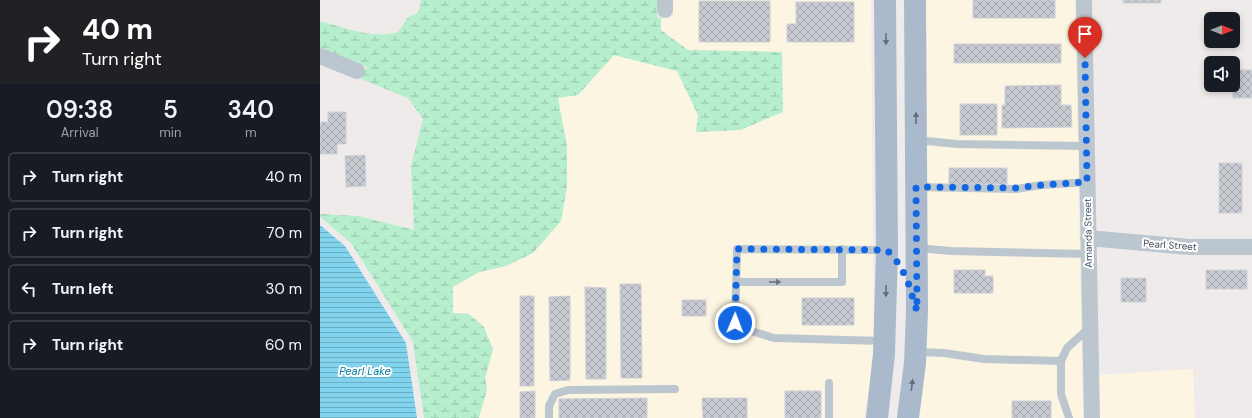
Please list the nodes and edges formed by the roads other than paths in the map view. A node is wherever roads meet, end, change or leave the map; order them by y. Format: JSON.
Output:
{"nodes":[{"id":1,"x":885,"y":0,"type":"edge"},
{"id":2,"x":915,"y":0,"type":"edge"},
{"id":3,"x":1084,"y":0,"type":"edge"},
{"id":4,"x":320,"y":56,"type":"edge"},
{"id":5,"x":357,"y":71,"type":"dead end"},
{"id":6,"x":916,"y":140,"type":"junction"},
{"id":7,"x":1087,"y":146,"type":"junction"},
{"id":8,"x":886,"y":182,"type":"junction"},
{"id":9,"x":1087,"y":182,"type":"junction"},
{"id":10,"x":916,"y":187,"type":"junction"},
{"id":11,"x":1089,"y":246,"type":"junction"},
{"id":12,"x":1252,"y":247,"type":"edge"},
{"id":13,"x":916,"y":248,"type":"junction"},
{"id":14,"x":842,"y":249,"type":"junction"},
{"id":15,"x":887,"y":250,"type":"junction"},
{"id":16,"x":736,"y":282,"type":"junction"},
{"id":17,"x":917,"y":311,"type":"junction"},
{"id":18,"x":1090,"y":327,"type":"junction"},
{"id":19,"x":885,"y":341,"type":"junction"},
{"id":20,"x":915,"y":352,"type":"junction"},
{"id":21,"x":1061,"y":361,"type":"junction"},
{"id":22,"x":829,"y":383,"type":"dead end"},
{"id":23,"x":675,"y":389,"type":"dead end"},
{"id":24,"x":549,"y":418,"type":"edge"},
{"id":25,"x":829,"y":418,"type":"edge"},
{"id":26,"x":877,"y":418,"type":"edge"},
{"id":27,"x":908,"y":418,"type":"edge"},
{"id":28,"x":1069,"y":418,"type":"edge"},
{"id":29,"x":1092,"y":418,"type":"edge"}],
"edges":[{"from":1,"to":8,"type":"main road","one_way":true},
{"from":6,"to":2,"type":"main road","one_way":true},
{"from":3,"to":7,"type":"street","name":"Amanda Street"},
{"from":4,"to":5,"type":"street"},
{"from":6,"to":7,"type":"lane"},
{"from":6,"to":10,"type":"main road"},
{"from":7,"to":9,"type":"street","name":"Amanda Street"},
{"from":8,"to":13,"type":"main road"},
{"from":8,"to":15,"type":"main road"},
{"from":9,"to":10,"type":"lane"},
{"from":9,"to":11,"type":"street","name":"Amanda Street"},
{"from":10,"to":13,"type":"main road"},
{"from":11,"to":12,"type":"street","name":"Pearl Street"},
{"from":11,"to":13,"type":"lane"},
{"from":11,"to":18,"type":"street","name":"Amanda Street"},
{"from":13,"to":17,"type":"main road"},
{"from":14,"to":15,"type":"lane"},
{"from":14,"to":16,"type":"lane"},
{"from":16,"to":14,"type":"lane","one_way":true},
{"from":15,"to":17,"type":"main road"},
{"from":15,"to":19,"type":"main road","one_way":true},
{"from":16,"to":19,"type":"lane"},
{"from":17,"to":20,"type":"main road"},
{"from":18,"to":21,"type":"lane"},
{"from":18,"to":29,"type":"street","name":"Amanda Street"},
{"from":19,"to":26,"type":"main road"},
{"from":20,"to":21,"type":"lane"},
{"from":27,"to":20,"type":"main road","one_way":true},
{"from":21,"to":28,"type":"lane"},
{"from":22,"to":25,"type":"lane"},
{"from":23,"to":24,"type":"lane"}]}
